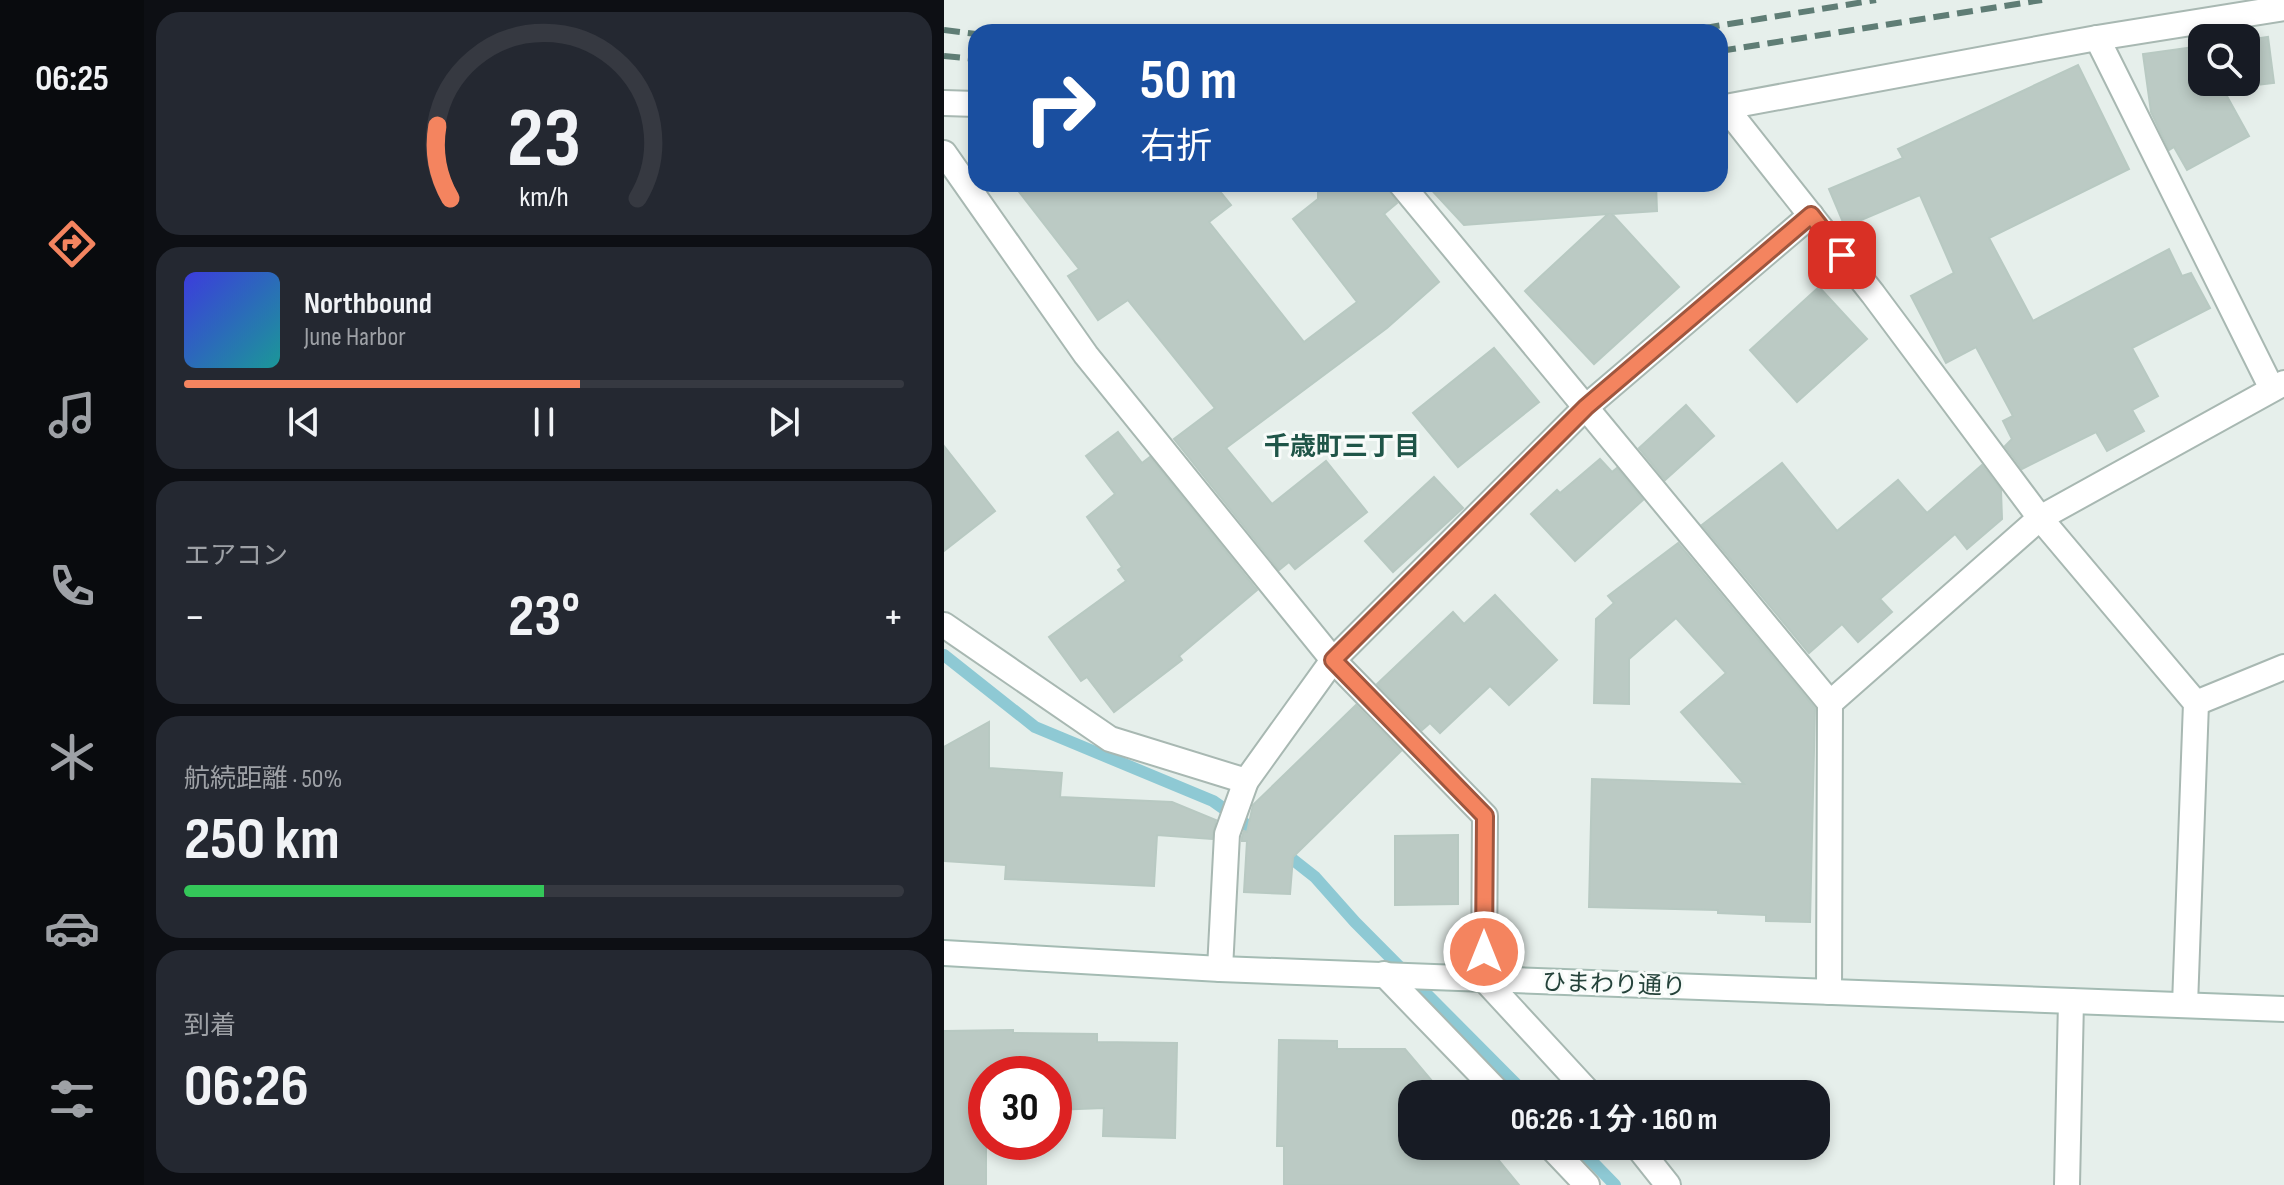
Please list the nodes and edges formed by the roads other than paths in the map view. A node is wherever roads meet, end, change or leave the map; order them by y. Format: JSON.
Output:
{"nodes":[{"id":1,"x":2284,"y":8,"type":"edge"},
{"id":2,"x":2097,"y":38,"type":"junction"},
{"id":3,"x":944,"y":103,"type":"edge"},
{"id":4,"x":968,"y":104,"type":"edge"},
{"id":5,"x":1728,"y":107,"type":"edge"},
{"id":6,"x":1728,"y":114,"type":"edge"},
{"id":7,"x":944,"y":153,"type":"edge"},
{"id":8,"x":968,"y":187,"type":"edge"},
{"id":9,"x":971,"y":192,"type":"edge"},
{"id":10,"x":1408,"y":192,"type":"edge"},
{"id":11,"x":1811,"y":215,"type":"junction"},
{"id":12,"x":2278,"y":386,"type":"edge"},
{"id":13,"x":1586,"y":407,"type":"junction"},
{"id":14,"x":2040,"y":518,"type":"junction"},
{"id":15,"x":944,"y":625,"type":"edge"},
{"id":16,"x":1333,"y":660,"type":"junction"},
{"id":17,"x":2284,"y":667,"type":"edge"},
{"id":18,"x":1830,"y":703,"type":"junction"},
{"id":19,"x":2196,"y":703,"type":"junction"},
{"id":20,"x":1246,"y":781,"type":"junction"},
{"id":21,"x":944,"y":953,"type":"edge"},
{"id":22,"x":1220,"y":969,"type":"junction"},
{"id":23,"x":1384,"y":974,"type":"junction"},
{"id":24,"x":1484,"y":979,"type":"junction"},
{"id":25,"x":1829,"y":992,"type":"junction"},
{"id":26,"x":2071,"y":1001,"type":"junction"},
{"id":27,"x":2185,"y":1005,"type":"junction"},
{"id":28,"x":2284,"y":1009,"type":"edge"},
{"id":29,"x":1486,"y":1080,"type":"edge"},
{"id":30,"x":1577,"y":1080,"type":"edge"},
{"id":31,"x":1563,"y":1160,"type":"edge"},
{"id":32,"x":1648,"y":1160,"type":"edge"},
{"id":33,"x":1587,"y":1185,"type":"edge"},
{"id":34,"x":1668,"y":1185,"type":"edge"},
{"id":35,"x":2067,"y":1185,"type":"edge"}],
"edges":[{"from":1,"to":2,"type":"street"},
{"from":2,"to":5,"type":"street"},
{"from":2,"to":12,"type":"street"},
{"from":3,"to":4,"type":"street"},
{"from":6,"to":11,"type":"street"},
{"from":7,"to":8,"type":"street"},
{"from":9,"to":16,"type":"street"},
{"from":10,"to":13,"type":"street"},
{"from":11,"to":13,"type":"street"},
{"from":11,"to":14,"type":"street"},
{"from":12,"to":14,"type":"street"},
{"from":13,"to":16,"type":"street"},
{"from":13,"to":18,"type":"street"},
{"from":14,"to":18,"type":"street"},
{"from":14,"to":19,"type":"street"},
{"from":15,"to":20,"type":"street"},
{"from":16,"to":20,"type":"street"},
{"from":16,"to":24,"type":"street"},
{"from":17,"to":19,"type":"street"},
{"from":18,"to":25,"type":"street"},
{"from":19,"to":27,"type":"street"},
{"from":20,"to":22,"type":"street"},
{"from":21,"to":22,"type":"street","name":"ひまわり通り"},
{"from":22,"to":23,"type":"street","name":"ひまわり通り"},
{"from":23,"to":24,"type":"street","name":"ひまわり通り"},
{"from":23,"to":29,"type":"street"},
{"from":24,"to":25,"type":"street","name":"ひまわり通り"},
{"from":24,"to":30,"type":"street"},
{"from":25,"to":26,"type":"street","name":"ひまわり通り"},
{"from":26,"to":27,"type":"street","name":"ひまわり通り"},
{"from":26,"to":35,"type":"street"},
{"from":27,"to":28,"type":"street","name":"ひまわり通り"},
{"from":31,"to":33,"type":"street"},
{"from":32,"to":34,"type":"street"}]}
